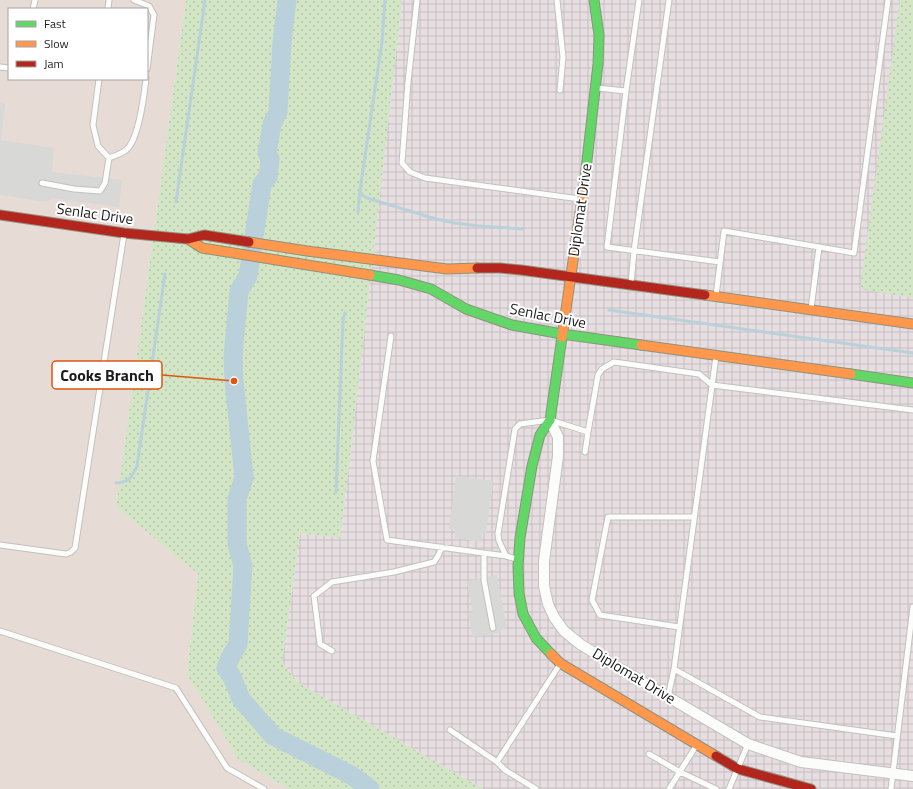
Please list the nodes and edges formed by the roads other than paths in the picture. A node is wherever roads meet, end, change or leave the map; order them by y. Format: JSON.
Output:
{"nodes":[{"id":1,"x":134,"y":0,"type":"edge"},
{"id":2,"x":417,"y":0,"type":"edge"},
{"id":3,"x":557,"y":0,"type":"edge"},
{"id":4,"x":594,"y":0,"type":"edge"},
{"id":5,"x":640,"y":0,"type":"edge"},
{"id":6,"x":669,"y":0,"type":"edge"},
{"id":7,"x":888,"y":0,"type":"edge"},
{"id":8,"x":148,"y":61,"type":"edge"},
{"id":9,"x":99,"y":80,"type":"edge"},
{"id":10,"x":146,"y":80,"type":"edge"},
{"id":11,"x":596,"y":88,"type":"junction"},
{"id":12,"x":560,"y":90,"type":"dead end"},
{"id":13,"x":626,"y":91,"type":"junction"},
{"id":14,"x":108,"y":158,"type":"junction"},
{"id":15,"x":42,"y":183,"type":"dead end"},
{"id":16,"x":582,"y":199,"type":"junction"},
{"id":17,"x":0,"y":215,"type":"edge"},
{"id":18,"x":124,"y":233,"type":"junction"},
{"id":19,"x":188,"y":239,"type":"junction"},
{"id":20,"x":818,"y":247,"type":"junction"},
{"id":21,"x":634,"y":251,"type":"junction"},
{"id":22,"x":720,"y":262,"type":"junction"},
{"id":23,"x":570,"y":277,"type":"junction"},
{"id":24,"x":631,"y":285,"type":"junction"},
{"id":25,"x":716,"y":296,"type":"junction"},
{"id":26,"x":811,"y":309,"type":"junction"},
{"id":27,"x":913,"y":324,"type":"edge"},
{"id":28,"x":562,"y":334,"type":"junction"},
{"id":29,"x":391,"y":336,"type":"dead end"},
{"id":30,"x":716,"y":356,"type":"junction"},
{"id":31,"x":913,"y":383,"type":"edge"},
{"id":32,"x":712,"y":385,"type":"junction"},
{"id":33,"x":913,"y":410,"type":"edge"},
{"id":34,"x":550,"y":420,"type":"junction"},
{"id":35,"x":588,"y":432,"type":"junction"},
{"id":36,"x":585,"y":452,"type":"dead end"},
{"id":37,"x":694,"y":517,"type":"junction"},
{"id":38,"x":0,"y":545,"type":"edge"},
{"id":39,"x":442,"y":547,"type":"junction"},
{"id":40,"x":484,"y":553,"type":"junction"},
{"id":41,"x":506,"y":556,"type":"junction"},
{"id":42,"x":519,"y":559,"type":"junction"},
{"id":43,"x":913,"y":607,"type":"edge"},
{"id":44,"x":679,"y":627,"type":"junction"},
{"id":45,"x":493,"y":628,"type":"dead end"},
{"id":46,"x":0,"y":631,"type":"edge"},
{"id":47,"x":332,"y":651,"type":"dead end"},
{"id":48,"x":560,"y":663,"type":"junction"},
{"id":49,"x":674,"y":669,"type":"junction"},
{"id":50,"x":668,"y":697,"type":"junction"},
{"id":51,"x":450,"y":730,"type":"dead end"},
{"id":52,"x":897,"y":736,"type":"junction"},
{"id":53,"x":748,"y":744,"type":"junction"},
{"id":54,"x":697,"y":745,"type":"junction"},
{"id":55,"x":649,"y":754,"type":"dead end"},
{"id":56,"x":497,"y":762,"type":"junction"},
{"id":57,"x":738,"y":769,"type":"junction"},
{"id":58,"x":680,"y":772,"type":"junction"},
{"id":59,"x":892,"y":773,"type":"junction"},
{"id":60,"x":913,"y":776,"type":"edge"},
{"id":61,"x":264,"y":789,"type":"edge"},
{"id":62,"x":536,"y":789,"type":"edge"},
{"id":63,"x":669,"y":789,"type":"edge"},
{"id":64,"x":716,"y":789,"type":"edge"},
{"id":65,"x":729,"y":789,"type":"edge"},
{"id":66,"x":811,"y":789,"type":"edge"},
{"id":67,"x":891,"y":789,"type":"edge"}],
"edges":[{"from":1,"to":8,"type":"lane"},
{"from":2,"to":16,"type":"lane"},
{"from":3,"to":12,"type":"lane"},
{"from":4,"to":11,"type":"street","name":"Diplomat Drive"},
{"from":5,"to":13,"type":"lane"},
{"from":6,"to":21,"type":"lane"},
{"from":7,"to":20,"type":"lane"},
{"from":9,"to":14,"type":"lane"},
{"from":10,"to":14,"type":"lane"},
{"from":11,"to":13,"type":"lane"},
{"from":11,"to":16,"type":"street","name":"Diplomat Drive"},
{"from":13,"to":21,"type":"lane"},
{"from":14,"to":15,"type":"lane"},
{"from":16,"to":23,"type":"street","name":"Diplomat Drive"},
{"from":17,"to":18,"type":"street","name":"Senlac Drive"},
{"from":18,"to":19,"type":"street","name":"Senlac Drive"},
{"from":18,"to":38,"type":"lane"},
{"from":19,"to":23,"type":"street","name":"Senlac Drive"},
{"from":19,"to":28,"type":"street","name":"Senlac Drive"},
{"from":20,"to":22,"type":"lane"},
{"from":20,"to":26,"type":"lane"},
{"from":21,"to":22,"type":"lane"},
{"from":21,"to":24,"type":"lane"},
{"from":22,"to":25,"type":"lane"},
{"from":23,"to":24,"type":"street","name":"Senlac Drive"},
{"from":23,"to":28,"type":"street","name":"Diplomat Drive"},
{"from":24,"to":25,"type":"street","name":"Senlac Drive"},
{"from":25,"to":26,"type":"street","name":"Senlac Drive"},
{"from":26,"to":27,"type":"street","name":"Senlac Drive"},
{"from":28,"to":30,"type":"street","name":"Senlac Drive"},
{"from":28,"to":34,"type":"street","name":"Diplomat Drive"},
{"from":29,"to":39,"type":"lane"},
{"from":30,"to":31,"type":"street","name":"Senlac Drive"},
{"from":30,"to":32,"type":"lane"},
{"from":32,"to":33,"type":"lane"},
{"from":32,"to":35,"type":"lane"},
{"from":32,"to":37,"type":"lane"},
{"from":34,"to":35,"type":"lane"},
{"from":34,"to":41,"type":"lane"},
{"from":34,"to":42,"type":"street","name":"Diplomat Drive"},
{"from":34,"to":50,"type":"street","name":"Diplomat Drive"},
{"from":35,"to":36,"type":"lane"},
{"from":37,"to":44,"type":"lane"},
{"from":37,"to":44,"type":"lane"},
{"from":39,"to":40,"type":"lane"},
{"from":39,"to":47,"type":"lane"},
{"from":40,"to":41,"type":"lane"},
{"from":40,"to":45,"type":"lane"},
{"from":41,"to":42,"type":"lane"},
{"from":42,"to":48,"type":"street","name":"Diplomat Drive"},
{"from":43,"to":52,"type":"lane"},
{"from":44,"to":49,"type":"lane"},
{"from":46,"to":61,"type":"lane"},
{"from":48,"to":54,"type":"street","name":"Diplomat Drive"},
{"from":48,"to":56,"type":"lane"},
{"from":49,"to":50,"type":"lane"},
{"from":49,"to":52,"type":"lane"},
{"from":50,"to":53,"type":"street","name":"Diplomat Drive"},
{"from":51,"to":56,"type":"lane"},
{"from":52,"to":59,"type":"lane"},
{"from":53,"to":57,"type":"lane"},
{"from":53,"to":59,"type":"street","name":"Diplomat Drive"},
{"from":54,"to":57,"type":"street","name":"Diplomat Drive"},
{"from":54,"to":58,"type":"lane"},
{"from":55,"to":58,"type":"lane"},
{"from":56,"to":62,"type":"lane"},
{"from":57,"to":65,"type":"lane"},
{"from":57,"to":66,"type":"street","name":"Diplomat Drive"},
{"from":58,"to":63,"type":"lane"},
{"from":58,"to":64,"type":"lane"},
{"from":59,"to":60,"type":"street","name":"Diplomat Drive"},
{"from":59,"to":67,"type":"lane"}]}
